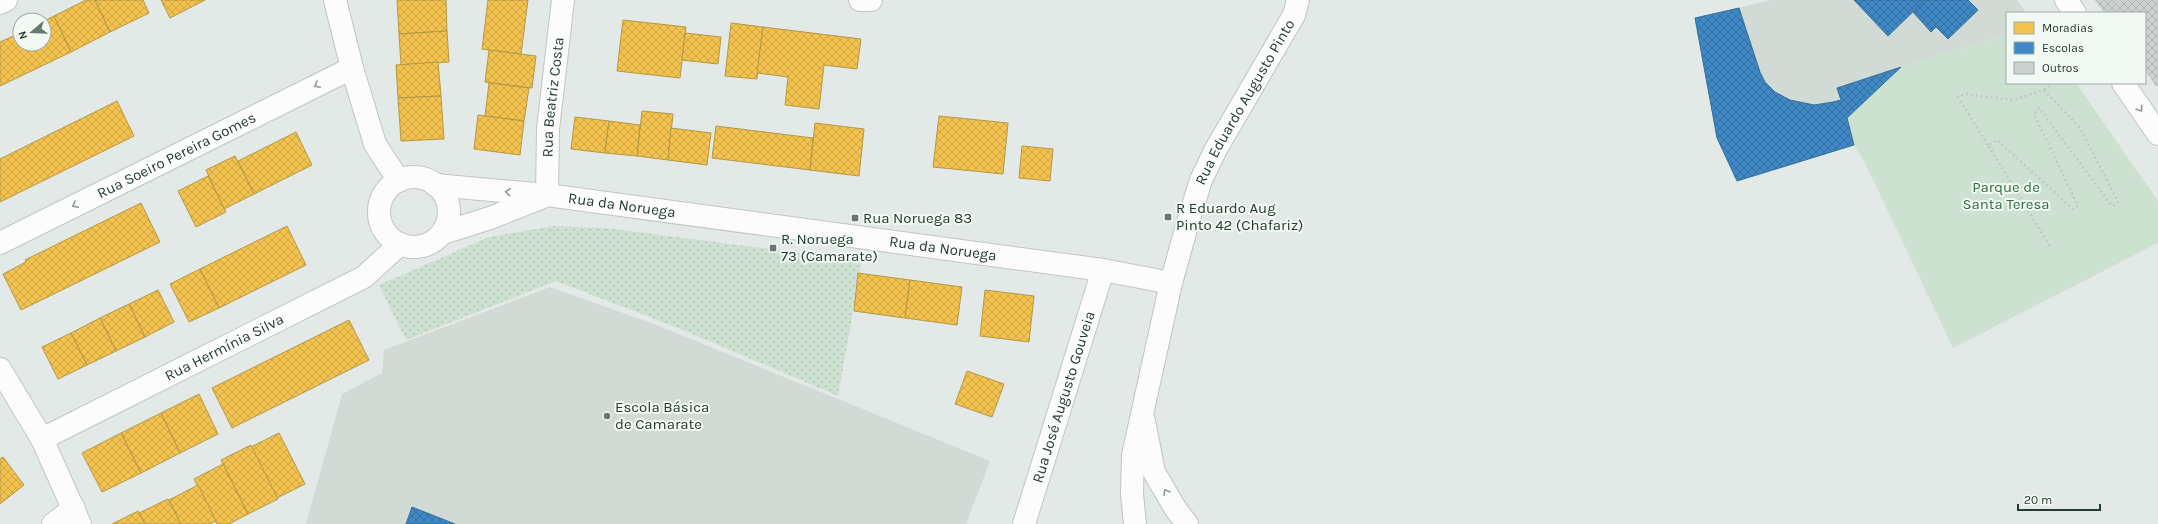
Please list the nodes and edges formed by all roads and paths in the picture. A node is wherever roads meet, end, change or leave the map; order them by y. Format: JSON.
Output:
{"nodes":[{"id":1,"x":6,"y":0,"type":"edge"},
{"id":2,"x":335,"y":0,"type":"edge"},
{"id":3,"x":563,"y":0,"type":"edge"},
{"id":4,"x":860,"y":0,"type":"edge"},
{"id":5,"x":871,"y":0,"type":"edge"},
{"id":6,"x":1298,"y":0,"type":"edge"},
{"id":7,"x":2066,"y":0,"type":"edge"},
{"id":8,"x":0,"y":3,"type":"edge"},
{"id":9,"x":2074,"y":12,"type":"edge"},
{"id":10,"x":352,"y":68,"type":"junction"},
{"id":11,"x":2052,"y":84,"type":"edge"},
{"id":12,"x":2124,"y":84,"type":"edge"},
{"id":13,"x":2044,"y":90,"type":"junction"},
{"id":14,"x":2158,"y":134,"type":"edge"},
{"id":15,"x":1988,"y":145,"type":"junction"},
{"id":16,"x":399,"y":181,"type":"junction"},
{"id":17,"x":435,"y":185,"type":"junction"},
{"id":18,"x":547,"y":195,"type":"junction"},
{"id":19,"x":442,"y":233,"type":"junction"},
{"id":20,"x":0,"y":242,"type":"edge"},
{"id":21,"x":400,"y":244,"type":"junction"},
{"id":22,"x":2051,"y":248,"type":"dead end"},
{"id":23,"x":1103,"y":270,"type":"junction"},
{"id":24,"x":1171,"y":283,"type":"junction"},
{"id":25,"x":0,"y":369,"type":"edge"},
{"id":26,"x":1143,"y":414,"type":"junction"},
{"id":27,"x":42,"y":439,"type":"junction"},
{"id":28,"x":77,"y":516,"type":"edge"},
{"id":29,"x":53,"y":524,"type":"edge"},
{"id":30,"x":1024,"y":524,"type":"edge"},
{"id":31,"x":1135,"y":524,"type":"edge"},
{"id":32,"x":1188,"y":524,"type":"edge"}],
"edges":[{"from":1,"to":8,"type":"street"},
{"from":2,"to":10,"type":"street"},
{"from":3,"to":18,"type":"street","name":"Rua Beatriz Costa"},
{"from":4,"to":5,"type":"street"},
{"from":6,"to":24,"type":"street","name":"Rua Eduardo Augusto Pinto"},
{"from":7,"to":9,"type":"street"},
{"from":10,"to":16,"type":"street"},
{"from":10,"to":20,"type":"street","name":"Rua Soeiro Pereira Gomes","one_way":true},
{"from":11,"to":13,"type":"path"},
{"from":12,"to":14,"type":"street","one_way":true},
{"from":13,"to":15,"type":"path"},
{"from":13,"to":15,"type":"path"},
{"from":15,"to":22,"type":"path"},
{"from":16,"to":17,"type":"street"},
{"from":16,"to":21,"type":"street"},
{"from":18,"to":17,"type":"street","name":"Rua da Noruega","one_way":true},
{"from":17,"to":19,"type":"street"},
{"from":18,"to":19,"type":"street","name":"Rua da Noruega"},
{"from":18,"to":23,"type":"street","name":"Rua da Noruega"},
{"from":19,"to":21,"type":"street"},
{"from":21,"to":27,"type":"street","name":"Rua Hermínia Silva"},
{"from":23,"to":24,"type":"street","name":"Rua da Noruega"},
{"from":23,"to":30,"type":"street","name":"Rua José Augusto Gouveia"},
{"from":24,"to":26,"type":"street","name":"Rua Eduardo Augusto Pinto"},
{"from":25,"to":27,"type":"street"},
{"from":26,"to":31,"type":"street","name":"Rua Eduardo Augusto Pinto"},
{"from":32,"to":26,"type":"street","name":"Rua Eduardo Augusto Pinto","one_way":true},
{"from":27,"to":28,"type":"street"},
{"from":28,"to":29,"type":"street"}]}
